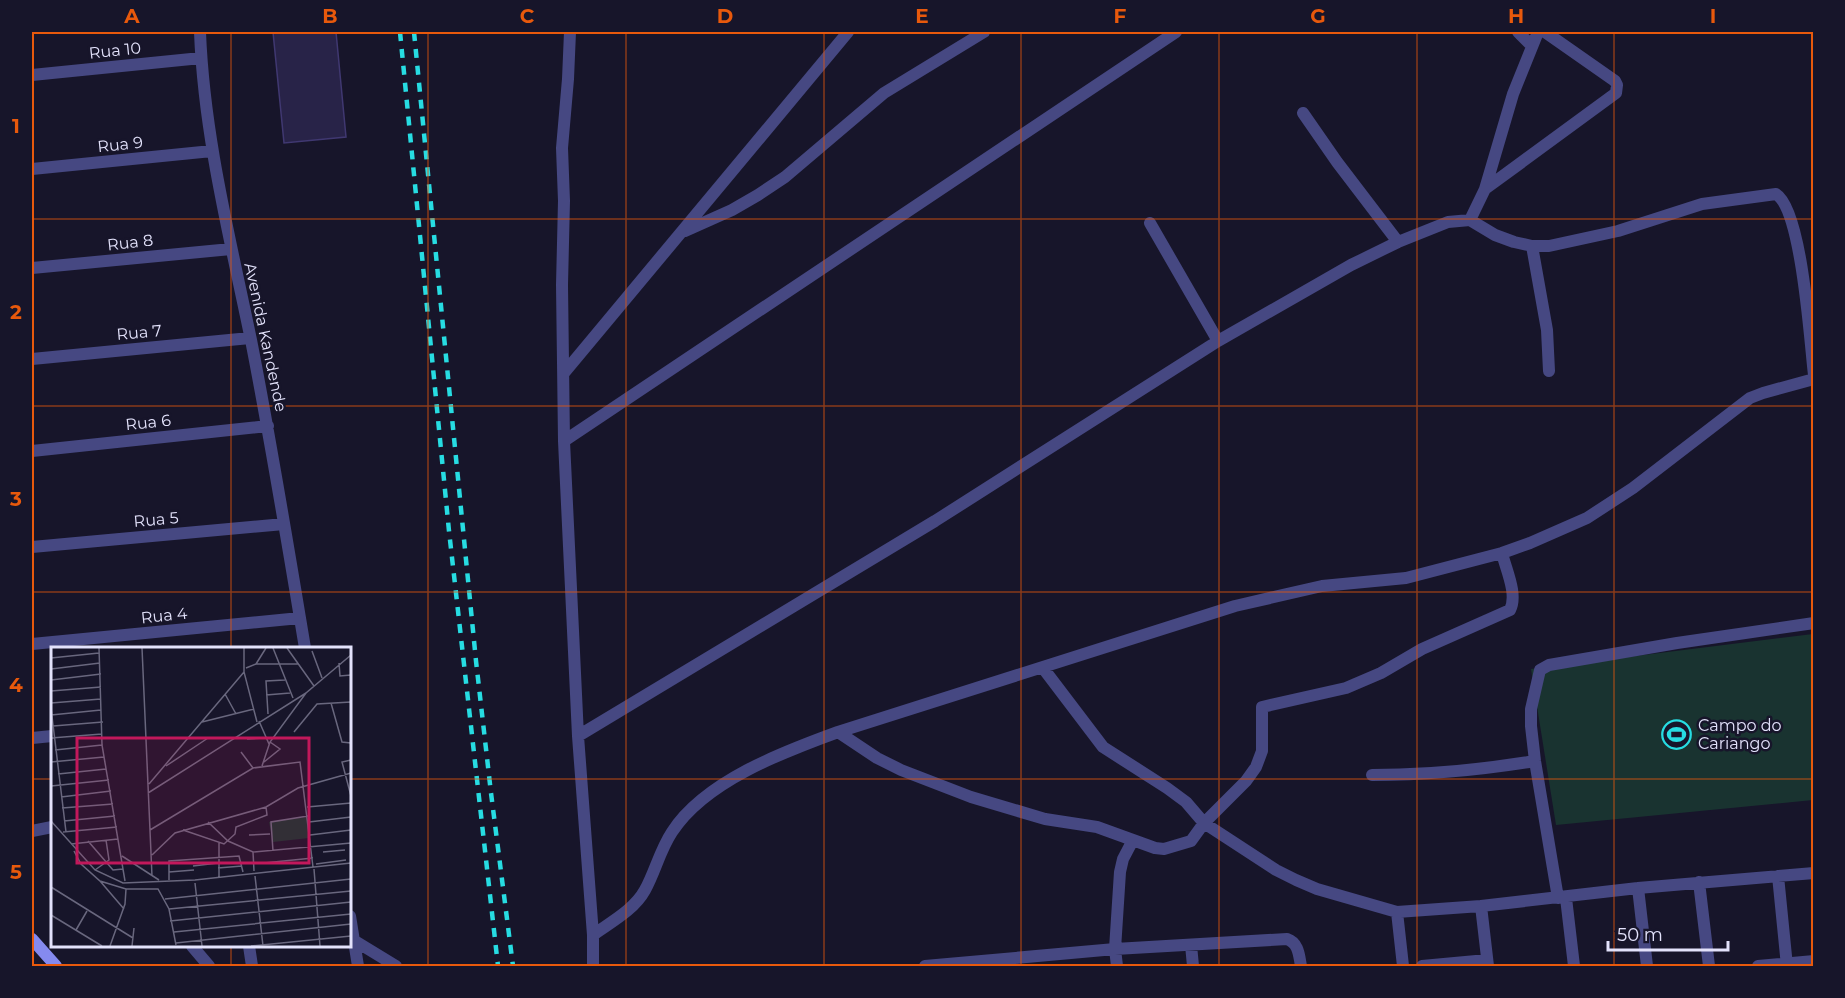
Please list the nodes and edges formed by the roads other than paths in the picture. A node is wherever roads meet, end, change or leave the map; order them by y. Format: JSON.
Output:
{"nodes":[{"id":1,"x":200,"y":32,"type":"edge"},
{"id":2,"x":570,"y":32,"type":"edge"},
{"id":3,"x":848,"y":32,"type":"edge"},
{"id":4,"x":984,"y":32,"type":"edge"},
{"id":5,"x":1176,"y":32,"type":"edge"},
{"id":6,"x":1518,"y":32,"type":"edge"},
{"id":7,"x":1538,"y":32,"type":"edge"},
{"id":8,"x":1545,"y":32,"type":"edge"},
{"id":9,"x":1531,"y":45,"type":"junction"},
{"id":10,"x":201,"y":58,"type":"junction"},
{"id":11,"x":32,"y":75,"type":"edge"},
{"id":12,"x":1303,"y":113,"type":"dead end"},
{"id":13,"x":212,"y":151,"type":"junction"},
{"id":14,"x":32,"y":169,"type":"edge"},
{"id":15,"x":1485,"y":189,"type":"junction"},
{"id":16,"x":1470,"y":220,"type":"junction"},
{"id":17,"x":1150,"y":224,"type":"dead end"},
{"id":18,"x":684,"y":231,"type":"junction"},
{"id":19,"x":1398,"y":242,"type":"junction"},
{"id":20,"x":1532,"y":246,"type":"junction"},
{"id":21,"x":231,"y":249,"type":"junction"},
{"id":22,"x":32,"y":268,"type":"edge"},
{"id":23,"x":250,"y":338,"type":"junction"},
{"id":24,"x":1218,"y":341,"type":"junction"},
{"id":25,"x":32,"y":359,"type":"edge"},
{"id":26,"x":1549,"y":371,"type":"dead end"},
{"id":27,"x":564,"y":373,"type":"junction"},
{"id":28,"x":1814,"y":377,"type":"edge"},
{"id":29,"x":268,"y":426,"type":"junction"},
{"id":30,"x":564,"y":441,"type":"junction"},
{"id":31,"x":32,"y":451,"type":"edge"},
{"id":32,"x":284,"y":524,"type":"junction"},
{"id":33,"x":32,"y":547,"type":"edge"},
{"id":34,"x":1502,"y":553,"type":"junction"},
{"id":35,"x":300,"y":618,"type":"junction"},
{"id":36,"x":1814,"y":623,"type":"edge"},
{"id":37,"x":32,"y":644,"type":"edge"},
{"id":38,"x":305,"y":647,"type":"edge"},
{"id":39,"x":1043,"y":668,"type":"junction"},
{"id":40,"x":838,"y":732,"type":"junction"},
{"id":41,"x":51,"y":736,"type":"edge"},
{"id":42,"x":578,"y":736,"type":"junction"},
{"id":43,"x":32,"y":738,"type":"edge"},
{"id":44,"x":1535,"y":761,"type":"junction"},
{"id":45,"x":1372,"y":775,"type":"dead end"},
{"id":46,"x":1204,"y":823,"type":"junction"},
{"id":47,"x":51,"y":827,"type":"edge"},
{"id":48,"x":32,"y":831,"type":"edge"},
{"id":49,"x":1133,"y":840,"type":"junction"},
{"id":50,"x":1814,"y":873,"type":"edge"},
{"id":51,"x":1778,"y":876,"type":"junction"},
{"id":52,"x":1700,"y":882,"type":"junction"},
{"id":53,"x":1638,"y":888,"type":"junction"},
{"id":54,"x":1562,"y":898,"type":"junction"},
{"id":55,"x":1481,"y":906,"type":"junction"},
{"id":56,"x":1397,"y":912,"type":"junction"},
{"id":57,"x":351,"y":921,"type":"edge"},
{"id":58,"x":593,"y":935,"type":"junction"},
{"id":59,"x":32,"y":939,"type":"edge"},
{"id":60,"x":355,"y":941,"type":"junction"},
{"id":61,"x":1191,"y":945,"type":"junction"},
{"id":62,"x":194,"y":947,"type":"edge"},
{"id":63,"x":249,"y":947,"type":"edge"},
{"id":64,"x":1115,"y":949,"type":"junction"},
{"id":65,"x":1814,"y":961,"type":"edge"},
{"id":66,"x":1016,"y":962,"type":"edge"},
{"id":67,"x":1488,"y":963,"type":"edge"},
{"id":68,"x":1787,"y":965,"type":"edge"},
{"id":69,"x":56,"y":966,"type":"edge"},
{"id":70,"x":209,"y":966,"type":"edge"},
{"id":71,"x":252,"y":966,"type":"edge"},
{"id":72,"x":358,"y":966,"type":"edge"},
{"id":73,"x":396,"y":966,"type":"edge"},
{"id":74,"x":593,"y":966,"type":"edge"},
{"id":75,"x":926,"y":966,"type":"edge"},
{"id":76,"x":1117,"y":966,"type":"edge"},
{"id":77,"x":1193,"y":966,"type":"edge"},
{"id":78,"x":1301,"y":966,"type":"edge"},
{"id":79,"x":1403,"y":966,"type":"edge"},
{"id":80,"x":1422,"y":966,"type":"edge"},
{"id":81,"x":1574,"y":966,"type":"edge"},
{"id":82,"x":1647,"y":966,"type":"edge"},
{"id":83,"x":1709,"y":966,"type":"edge"},
{"id":84,"x":1758,"y":966,"type":"edge"}],
"edges":[{"from":1,"to":10,"type":"street","name":"Avenida Kandende"},
{"from":2,"to":27,"type":"street"},
{"from":3,"to":18,"type":"street"},
{"from":4,"to":18,"type":"street"},
{"from":5,"to":30,"type":"street"},
{"from":6,"to":9,"type":"street"},
{"from":7,"to":9,"type":"street"},
{"from":8,"to":15,"type":"street"},
{"from":9,"to":15,"type":"street"},
{"from":10,"to":11,"type":"street","name":"Rua 10"},
{"from":10,"to":13,"type":"street","name":"Avenida Kandende"},
{"from":12,"to":19,"type":"street"},
{"from":13,"to":14,"type":"street","name":"Rua 9"},
{"from":13,"to":21,"type":"street","name":"Avenida Kandende"},
{"from":15,"to":16,"type":"street"},
{"from":16,"to":19,"type":"street"},
{"from":16,"to":20,"type":"street"},
{"from":17,"to":24,"type":"street"},
{"from":18,"to":27,"type":"street"},
{"from":19,"to":24,"type":"street"},
{"from":20,"to":26,"type":"street"},
{"from":20,"to":28,"type":"street"},
{"from":21,"to":22,"type":"street","name":"Rua 8"},
{"from":21,"to":23,"type":"street","name":"Avenida Kandende"},
{"from":23,"to":25,"type":"street","name":"Rua 7"},
{"from":23,"to":29,"type":"street","name":"Avenida Kandende"},
{"from":24,"to":42,"type":"street"},
{"from":27,"to":30,"type":"street"},
{"from":28,"to":34,"type":"street"},
{"from":29,"to":31,"type":"street","name":"Rua 6"},
{"from":29,"to":32,"type":"street","name":"Avenida Kandende"},
{"from":30,"to":42,"type":"street"},
{"from":32,"to":33,"type":"street","name":"Rua 5"},
{"from":32,"to":35,"type":"street","name":"Avenida Kandende"},
{"from":34,"to":39,"type":"street"},
{"from":34,"to":46,"type":"street"},
{"from":35,"to":37,"type":"street","name":"Rua 4"},
{"from":35,"to":38,"type":"street","name":"Avenida Kandende"},
{"from":36,"to":44,"type":"street"},
{"from":39,"to":40,"type":"street"},
{"from":39,"to":46,"type":"street"},
{"from":40,"to":49,"type":"street"},
{"from":40,"to":58,"type":"street"},
{"from":41,"to":43,"type":"street"},
{"from":42,"to":58,"type":"street"},
{"from":44,"to":45,"type":"street"},
{"from":44,"to":54,"type":"street"},
{"from":46,"to":49,"type":"street"},
{"from":46,"to":56,"type":"street"},
{"from":47,"to":48,"type":"street"},
{"from":49,"to":64,"type":"street"},
{"from":50,"to":51,"type":"street"},
{"from":51,"to":52,"type":"street"},
{"from":51,"to":68,"type":"street"},
{"from":52,"to":53,"type":"street"},
{"from":52,"to":83,"type":"street"},
{"from":53,"to":54,"type":"street"},
{"from":53,"to":82,"type":"street"},
{"from":54,"to":55,"type":"street"},
{"from":54,"to":81,"type":"street"},
{"from":55,"to":56,"type":"street"},
{"from":55,"to":67,"type":"street"},
{"from":56,"to":79,"type":"street"},
{"from":57,"to":60,"type":"street"},
{"from":58,"to":74,"type":"street"},
{"from":59,"to":69,"type":"main road"},
{"from":60,"to":72,"type":"street"},
{"from":60,"to":73,"type":"street"},
{"from":61,"to":64,"type":"street"},
{"from":61,"to":77,"type":"street"},
{"from":61,"to":78,"type":"street"},
{"from":62,"to":70,"type":"street"},
{"from":63,"to":71,"type":"street"},
{"from":64,"to":66,"type":"street"},
{"from":64,"to":76,"type":"street"},
{"from":65,"to":68,"type":"street"},
{"from":66,"to":75,"type":"street"},
{"from":67,"to":80,"type":"street"},
{"from":68,"to":84,"type":"street"}]}
